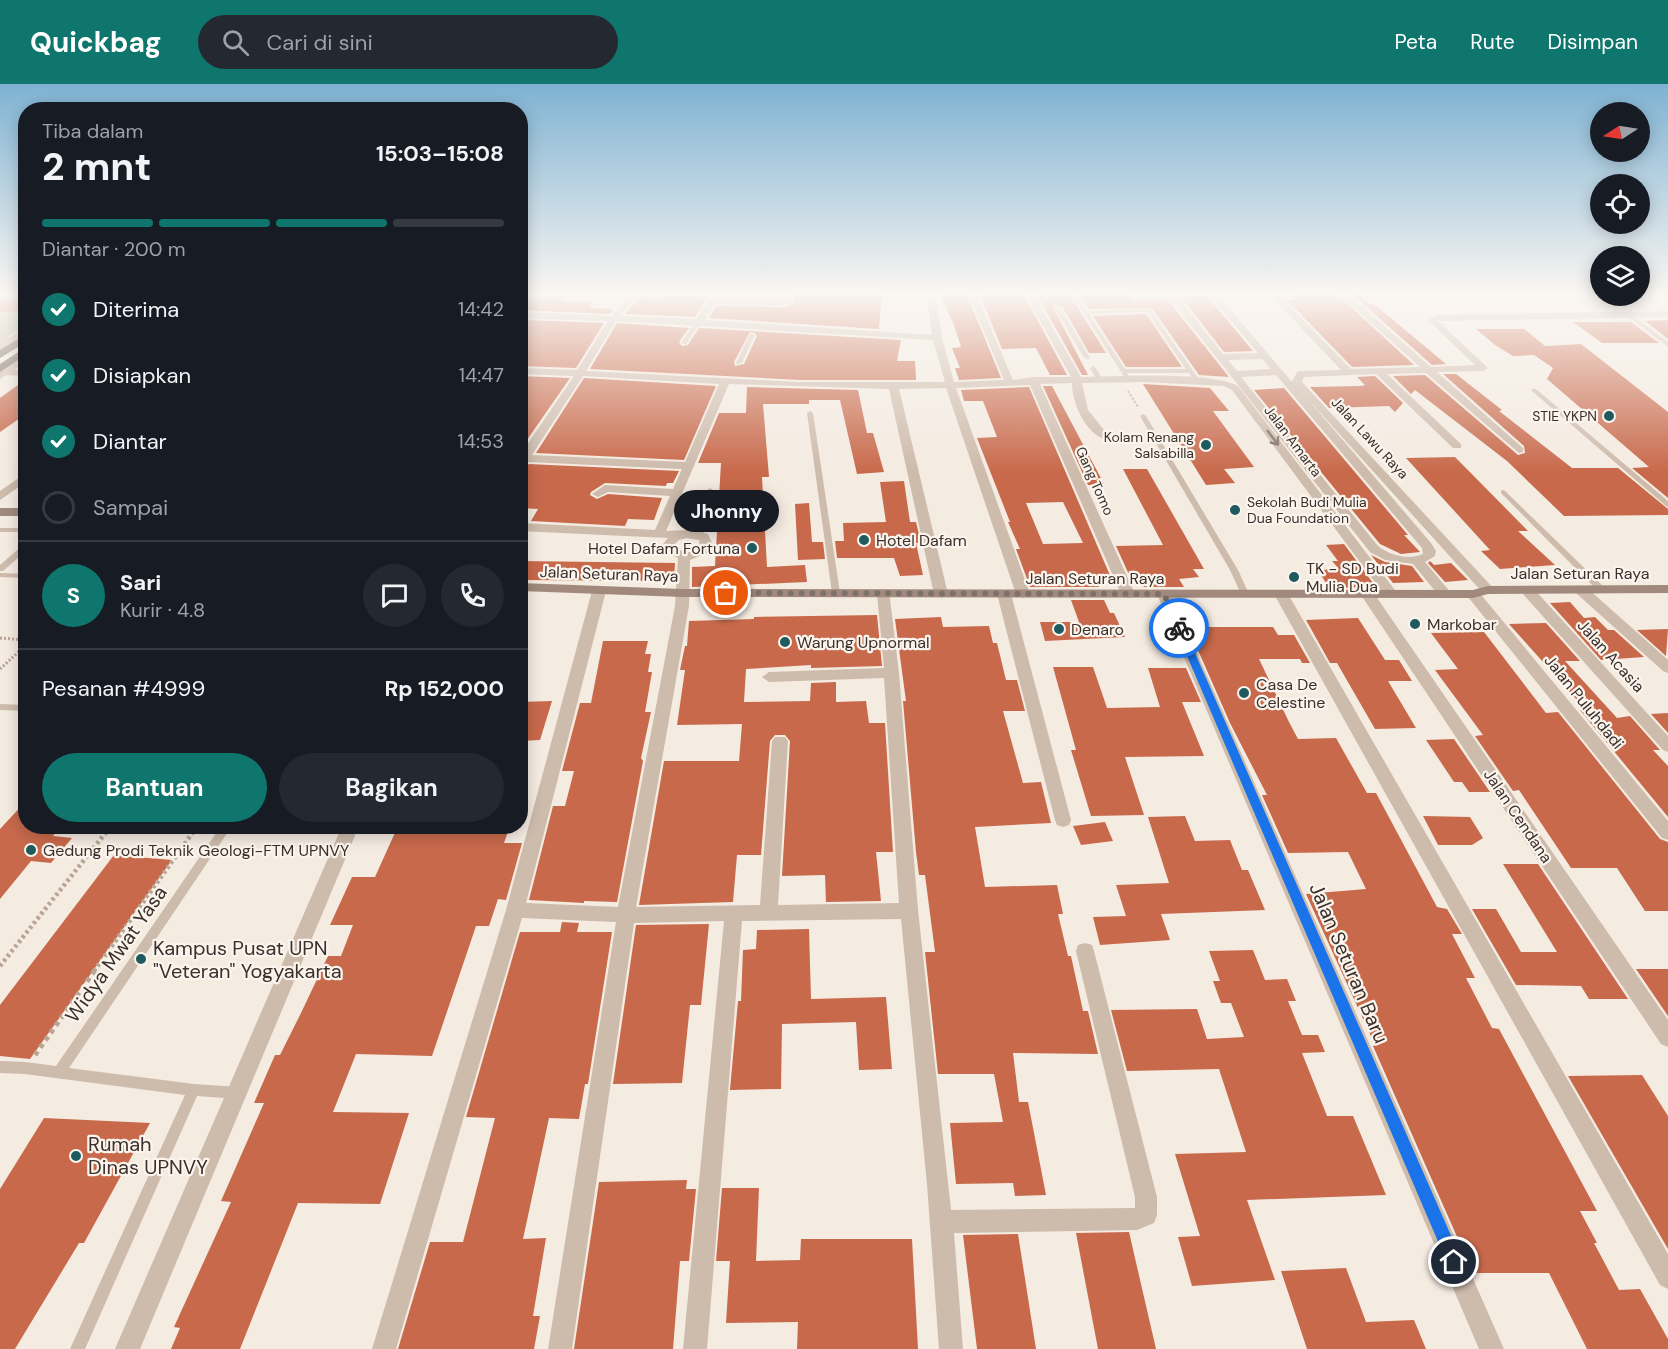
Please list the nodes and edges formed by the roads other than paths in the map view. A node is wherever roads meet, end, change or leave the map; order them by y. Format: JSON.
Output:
{"nodes":[{"id":1,"x":592,"y":354,"type":"edge"},
{"id":2,"x":743,"y":354,"type":"edge"},
{"id":3,"x":942,"y":354,"type":"edge"},
{"id":4,"x":998,"y":354,"type":"edge"},
{"id":5,"x":1063,"y":354,"type":"edge"},
{"id":6,"x":1085,"y":354,"type":"edge"},
{"id":7,"x":1110,"y":354,"type":"edge"},
{"id":8,"x":1178,"y":354,"type":"edge"},
{"id":9,"x":1219,"y":354,"type":"edge"},
{"id":10,"x":1331,"y":354,"type":"edge"},
{"id":11,"x":1410,"y":354,"type":"edge"},
{"id":12,"x":1468,"y":354,"type":"edge"},
{"id":13,"x":1266,"y":356,"type":"joint"},
{"id":14,"x":18,"y":357,"type":"edge"},
{"id":15,"x":1221,"y":357,"type":"junction"},
{"id":16,"x":1087,"y":358,"type":"dead end"},
{"id":17,"x":18,"y":362,"type":"edge"},
{"id":18,"x":739,"y":363,"type":"dead end"},
{"id":19,"x":1093,"y":368,"type":"dead end"},
{"id":20,"x":1428,"y":370,"type":"junction"},
{"id":21,"x":528,"y":371,"type":"edge"},
{"id":22,"x":1190,"y":371,"type":"junction"},
{"id":23,"x":1378,"y":371,"type":"junction"},
{"id":24,"x":581,"y":372,"type":"junction"},
{"id":25,"x":1279,"y":372,"type":"junction"},
{"id":26,"x":1348,"y":372,"type":"junction"},
{"id":27,"x":1,"y":373,"type":"edge"},
{"id":28,"x":18,"y":373,"type":"edge"},
{"id":29,"x":1236,"y":374,"type":"junction"},
{"id":30,"x":1077,"y":379,"type":"junction"},
{"id":31,"x":1126,"y":379,"type":"junction"},
{"id":32,"x":1033,"y":380,"type":"junction"},
{"id":33,"x":1100,"y":380,"type":"junction"},
{"id":34,"x":1009,"y":381,"type":"junction"},
{"id":35,"x":725,"y":382,"type":"junction"},
{"id":36,"x":1198,"y":382,"type":"junction"},
{"id":37,"x":950,"y":384,"type":"junction"},
{"id":38,"x":893,"y":386,"type":"junction"},
{"id":39,"x":1534,"y":390,"type":"dead end"},
{"id":40,"x":810,"y":413,"type":"dead end"},
{"id":41,"x":1143,"y":416,"type":"road end"},
{"id":42,"x":1104,"y":436,"type":"dead end"},
{"id":43,"x":1457,"y":446,"type":"dead end"},
{"id":44,"x":1519,"y":450,"type":"dead end"},
{"id":45,"x":528,"y":452,"type":"edge"},
{"id":46,"x":528,"y":461,"type":"edge"},
{"id":47,"x":689,"y":466,"type":"junction"},
{"id":48,"x":18,"y":482,"type":"edge"},
{"id":49,"x":710,"y":490,"type":"dead end"},
{"id":50,"x":1503,"y":492,"type":"dead end"},
{"id":51,"x":677,"y":493,"type":"junction"},
{"id":52,"x":598,"y":494,"type":"dead end"},
{"id":53,"x":0,"y":497,"type":"edge"},
{"id":54,"x":1668,"y":505,"type":"edge"},
{"id":55,"x":0,"y":512,"type":"edge"},
{"id":56,"x":18,"y":512,"type":"edge"},
{"id":57,"x":528,"y":527,"type":"edge"},
{"id":58,"x":0,"y":530,"type":"edge"},
{"id":59,"x":18,"y":530,"type":"edge"},
{"id":60,"x":659,"y":534,"type":"junction"},
{"id":61,"x":681,"y":535,"type":"junction"},
{"id":62,"x":699,"y":535,"type":"junction"},
{"id":63,"x":18,"y":553,"type":"edge"},
{"id":64,"x":684,"y":556,"type":"junction"},
{"id":65,"x":1417,"y":561,"type":"junction"},
{"id":66,"x":0,"y":568,"type":"edge"},
{"id":67,"x":0,"y":575,"type":"edge"},
{"id":68,"x":18,"y":576,"type":"edge"},
{"id":69,"x":528,"y":587,"type":"edge"},
{"id":70,"x":1488,"y":590,"type":"junction"},
{"id":71,"x":1527,"y":590,"type":"junction"},
{"id":72,"x":1581,"y":590,"type":"junction"},
{"id":73,"x":1602,"y":590,"type":"junction"},
{"id":74,"x":1668,"y":590,"type":"edge"},
{"id":75,"x":599,"y":591,"type":"junction"},
{"id":76,"x":682,"y":593,"type":"junction"},
{"id":77,"x":836,"y":593,"type":"junction"},
{"id":78,"x":884,"y":594,"type":"junction"},
{"id":79,"x":941,"y":594,"type":"junction"},
{"id":80,"x":1004,"y":594,"type":"junction"},
{"id":81,"x":1023,"y":594,"type":"junction"},
{"id":82,"x":1128,"y":594,"type":"junction"},
{"id":83,"x":1164,"y":594,"type":"junction"},
{"id":84,"x":1245,"y":594,"type":"junction"},
{"id":85,"x":1281,"y":594,"type":"junction"},
{"id":86,"x":1391,"y":594,"type":"junction"},
{"id":87,"x":1445,"y":594,"type":"junction"},
{"id":88,"x":1473,"y":594,"type":"junction"},
{"id":89,"x":1368,"y":595,"type":"junction"},
{"id":90,"x":1668,"y":668,"type":"edge"},
{"id":91,"x":892,"y":673,"type":"junction"},
{"id":92,"x":768,"y":677,"type":"dead end"},
{"id":93,"x":0,"y":707,"type":"edge"},
{"id":94,"x":18,"y":708,"type":"edge"},
{"id":95,"x":780,"y":741,"type":"dead end"},
{"id":96,"x":1668,"y":746,"type":"edge"},
{"id":97,"x":1063,"y":820,"type":"dead end"},
{"id":98,"x":1668,"y":833,"type":"edge"},
{"id":99,"x":222,"y":834,"type":"edge"},
{"id":100,"x":348,"y":834,"type":"edge"},
{"id":101,"x":515,"y":910,"type":"junction"},
{"id":102,"x":909,"y":911,"type":"junction"},
{"id":103,"x":769,"y":912,"type":"junction"},
{"id":104,"x":734,"y":914,"type":"junction"},
{"id":105,"x":626,"y":915,"type":"junction"},
{"id":106,"x":1085,"y":951,"type":"dead end"},
{"id":107,"x":1668,"y":1036,"type":"edge"},
{"id":108,"x":0,"y":1067,"type":"edge"},
{"id":109,"x":58,"y":1073,"type":"junction"},
{"id":110,"x":194,"y":1090,"type":"junction"},
{"id":111,"x":239,"y":1093,"type":"junction"},
{"id":112,"x":943,"y":1222,"type":"junction"},
{"id":113,"x":1668,"y":1277,"type":"edge"},
{"id":114,"x":77,"y":1349,"type":"edge"},
{"id":115,"x":127,"y":1349,"type":"edge"},
{"id":116,"x":384,"y":1349,"type":"edge"},
{"id":117,"x":560,"y":1349,"type":"edge"},
{"id":118,"x":695,"y":1349,"type":"edge"},
{"id":119,"x":951,"y":1349,"type":"edge"},
{"id":120,"x":1492,"y":1349,"type":"edge"}],
"edges":[{"from":1,"to":24,"type":"street"},
{"from":2,"to":18,"type":"lane"},
{"from":3,"to":37,"type":"street"},
{"from":4,"to":34,"type":"street"},
{"from":5,"to":30,"type":"street"},
{"from":6,"to":16,"type":"lane"},
{"from":7,"to":31,"type":"lane"},
{"from":8,"to":22,"type":"lane"},
{"from":9,"to":15,"type":"street"},
{"from":10,"to":26,"type":"street"},
{"from":11,"to":20,"type":"street"},
{"from":12,"to":20,"type":"street","name":"Jalan Lawu Raya"},
{"from":13,"to":15,"type":"street"},
{"from":13,"to":25,"type":"street"},
{"from":14,"to":27,"type":"highway"},
{"from":15,"to":29,"type":"street"},
{"from":17,"to":27,"type":"street"},
{"from":19,"to":33,"type":"lane"},
{"from":20,"to":23,"type":"street","name":"Jalan Lawu Raya"},
{"from":20,"to":44,"type":"street"},
{"from":21,"to":24,"type":"street","name":"Jalan Amarta"},
{"from":22,"to":31,"type":"lane"},
{"from":22,"to":36,"type":"lane"},
{"from":23,"to":26,"type":"street","name":"Jalan Lawu Raya"},
{"from":23,"to":43,"type":"street"},
{"from":24,"to":35,"type":"street","name":"Jalan Amarta"},
{"from":24,"to":45,"type":"street"},
{"from":25,"to":29,"type":"street"},
{"from":25,"to":65,"type":"street"},
{"from":26,"to":70,"type":"street","name":"Jalan Lawu Raya"},
{"from":27,"to":28,"type":"street"},
{"from":29,"to":65,"type":"street"},
{"from":30,"to":32,"type":"street","name":"Jalan Amarta"},
{"from":30,"to":33,"type":"street","name":"Jalan Amarta"},
{"from":30,"to":42,"type":"street"},
{"from":31,"to":33,"type":"street","name":"Jalan Amarta"},
{"from":31,"to":36,"type":"street","name":"Jalan Amarta"},
{"from":32,"to":34,"type":"street","name":"Jalan Amarta"},
{"from":32,"to":82,"type":"street","name":"Gang Tomo"},
{"from":34,"to":37,"type":"street","name":"Jalan Amarta"},
{"from":35,"to":38,"type":"street","name":"Jalan Amarta"},
{"from":35,"to":47,"type":"street"},
{"from":36,"to":86,"type":"street","name":"Jalan Amarta","one_way":true},
{"from":37,"to":38,"type":"street","name":"Jalan Amarta"},
{"from":37,"to":81,"type":"street"},
{"from":38,"to":79,"type":"street"},
{"from":39,"to":54,"type":"lane"},
{"from":40,"to":77,"type":"lane"},
{"from":41,"to":84,"type":"lane"},
{"from":46,"to":47,"type":"street"},
{"from":47,"to":51,"type":"street"},
{"from":48,"to":53,"type":"street"},
{"from":49,"to":62,"type":"lane"},
{"from":50,"to":73,"type":"lane"},
{"from":51,"to":52,"type":"street"},
{"from":51,"to":60,"type":"street"},
{"from":55,"to":56,"type":"main road"},
{"from":57,"to":60,"type":"street"},
{"from":58,"to":59,"type":"lane"},
{"from":60,"to":61,"type":"street"},
{"from":61,"to":62,"type":"street"},
{"from":61,"to":64,"type":"street"},
{"from":62,"to":64,"type":"street"},
{"from":63,"to":66,"type":"lane"},
{"from":64,"to":76,"type":"street"},
{"from":65,"to":87,"type":"street"},
{"from":67,"to":68,"type":"lane"},
{"from":69,"to":75,"type":"main road","name":"Jalan Seturan Raya"},
{"from":70,"to":71,"type":"main road","name":"Jalan Seturan Raya"},
{"from":70,"to":88,"type":"main road","name":"Jalan Seturan Raya"},
{"from":71,"to":72,"type":"main road","name":"Jalan Seturan Raya"},
{"from":71,"to":96,"type":"street","name":"Jalan Acasia"},
{"from":72,"to":73,"type":"main road","name":"Jalan Seturan Raya"},
{"from":72,"to":90,"type":"street"},
{"from":73,"to":74,"type":"main road","name":"Jalan Seturan Raya"},
{"from":75,"to":76,"type":"main road","name":"Jalan Seturan Raya"},
{"from":75,"to":101,"type":"street"},
{"from":76,"to":77,"type":"main road","name":"Jalan Seturan Raya"},
{"from":76,"to":105,"type":"street"},
{"from":77,"to":78,"type":"main road","name":"Jalan Seturan Raya"},
{"from":78,"to":79,"type":"main road","name":"Jalan Seturan Raya"},
{"from":78,"to":91,"type":"street"},
{"from":79,"to":80,"type":"main road","name":"Jalan Seturan Raya"},
{"from":80,"to":81,"type":"main road","name":"Jalan Seturan Raya"},
{"from":80,"to":97,"type":"street"},
{"from":81,"to":82,"type":"main road","name":"Jalan Seturan Raya"},
{"from":82,"to":83,"type":"main road","name":"Jalan Seturan Raya"},
{"from":83,"to":84,"type":"main road","name":"Jalan Seturan Raya"},
{"from":83,"to":120,"type":"street","name":"Jalan Seturan Baru"},
{"from":84,"to":85,"type":"main road","name":"Jalan Seturan Raya"},
{"from":85,"to":89,"type":"main road","name":"Jalan Seturan Raya"},
{"from":85,"to":113,"type":"street"},
{"from":86,"to":87,"type":"main road","name":"Jalan Seturan Raya"},
{"from":86,"to":89,"type":"main road","name":"Jalan Seturan Raya"},
{"from":87,"to":88,"type":"main road","name":"Jalan Seturan Raya"},
{"from":88,"to":98,"type":"street","name":"Jalan Puluhdadi"},
{"from":89,"to":107,"type":"street","name":"Jalan Cendana"},
{"from":91,"to":92,"type":"street"},
{"from":91,"to":102,"type":"street"},
{"from":93,"to":94,"type":"lane"},
{"from":95,"to":103,"type":"street"},
{"from":99,"to":109,"type":"lane","name":"Widya Mwat Yasa"},
{"from":100,"to":111,"type":"street"},
{"from":101,"to":105,"type":"street"},
{"from":101,"to":116,"type":"street"},
{"from":102,"to":103,"type":"street"},
{"from":102,"to":112,"type":"street"},
{"from":103,"to":104,"type":"street"},
{"from":104,"to":105,"type":"street"},
{"from":104,"to":118,"type":"street"},
{"from":105,"to":117,"type":"street"},
{"from":106,"to":112,"type":"street"},
{"from":108,"to":109,"type":"lane"},
{"from":109,"to":110,"type":"lane"},
{"from":110,"to":111,"type":"lane"},
{"from":110,"to":114,"type":"lane"},
{"from":111,"to":115,"type":"street"},
{"from":112,"to":119,"type":"street"}]}
